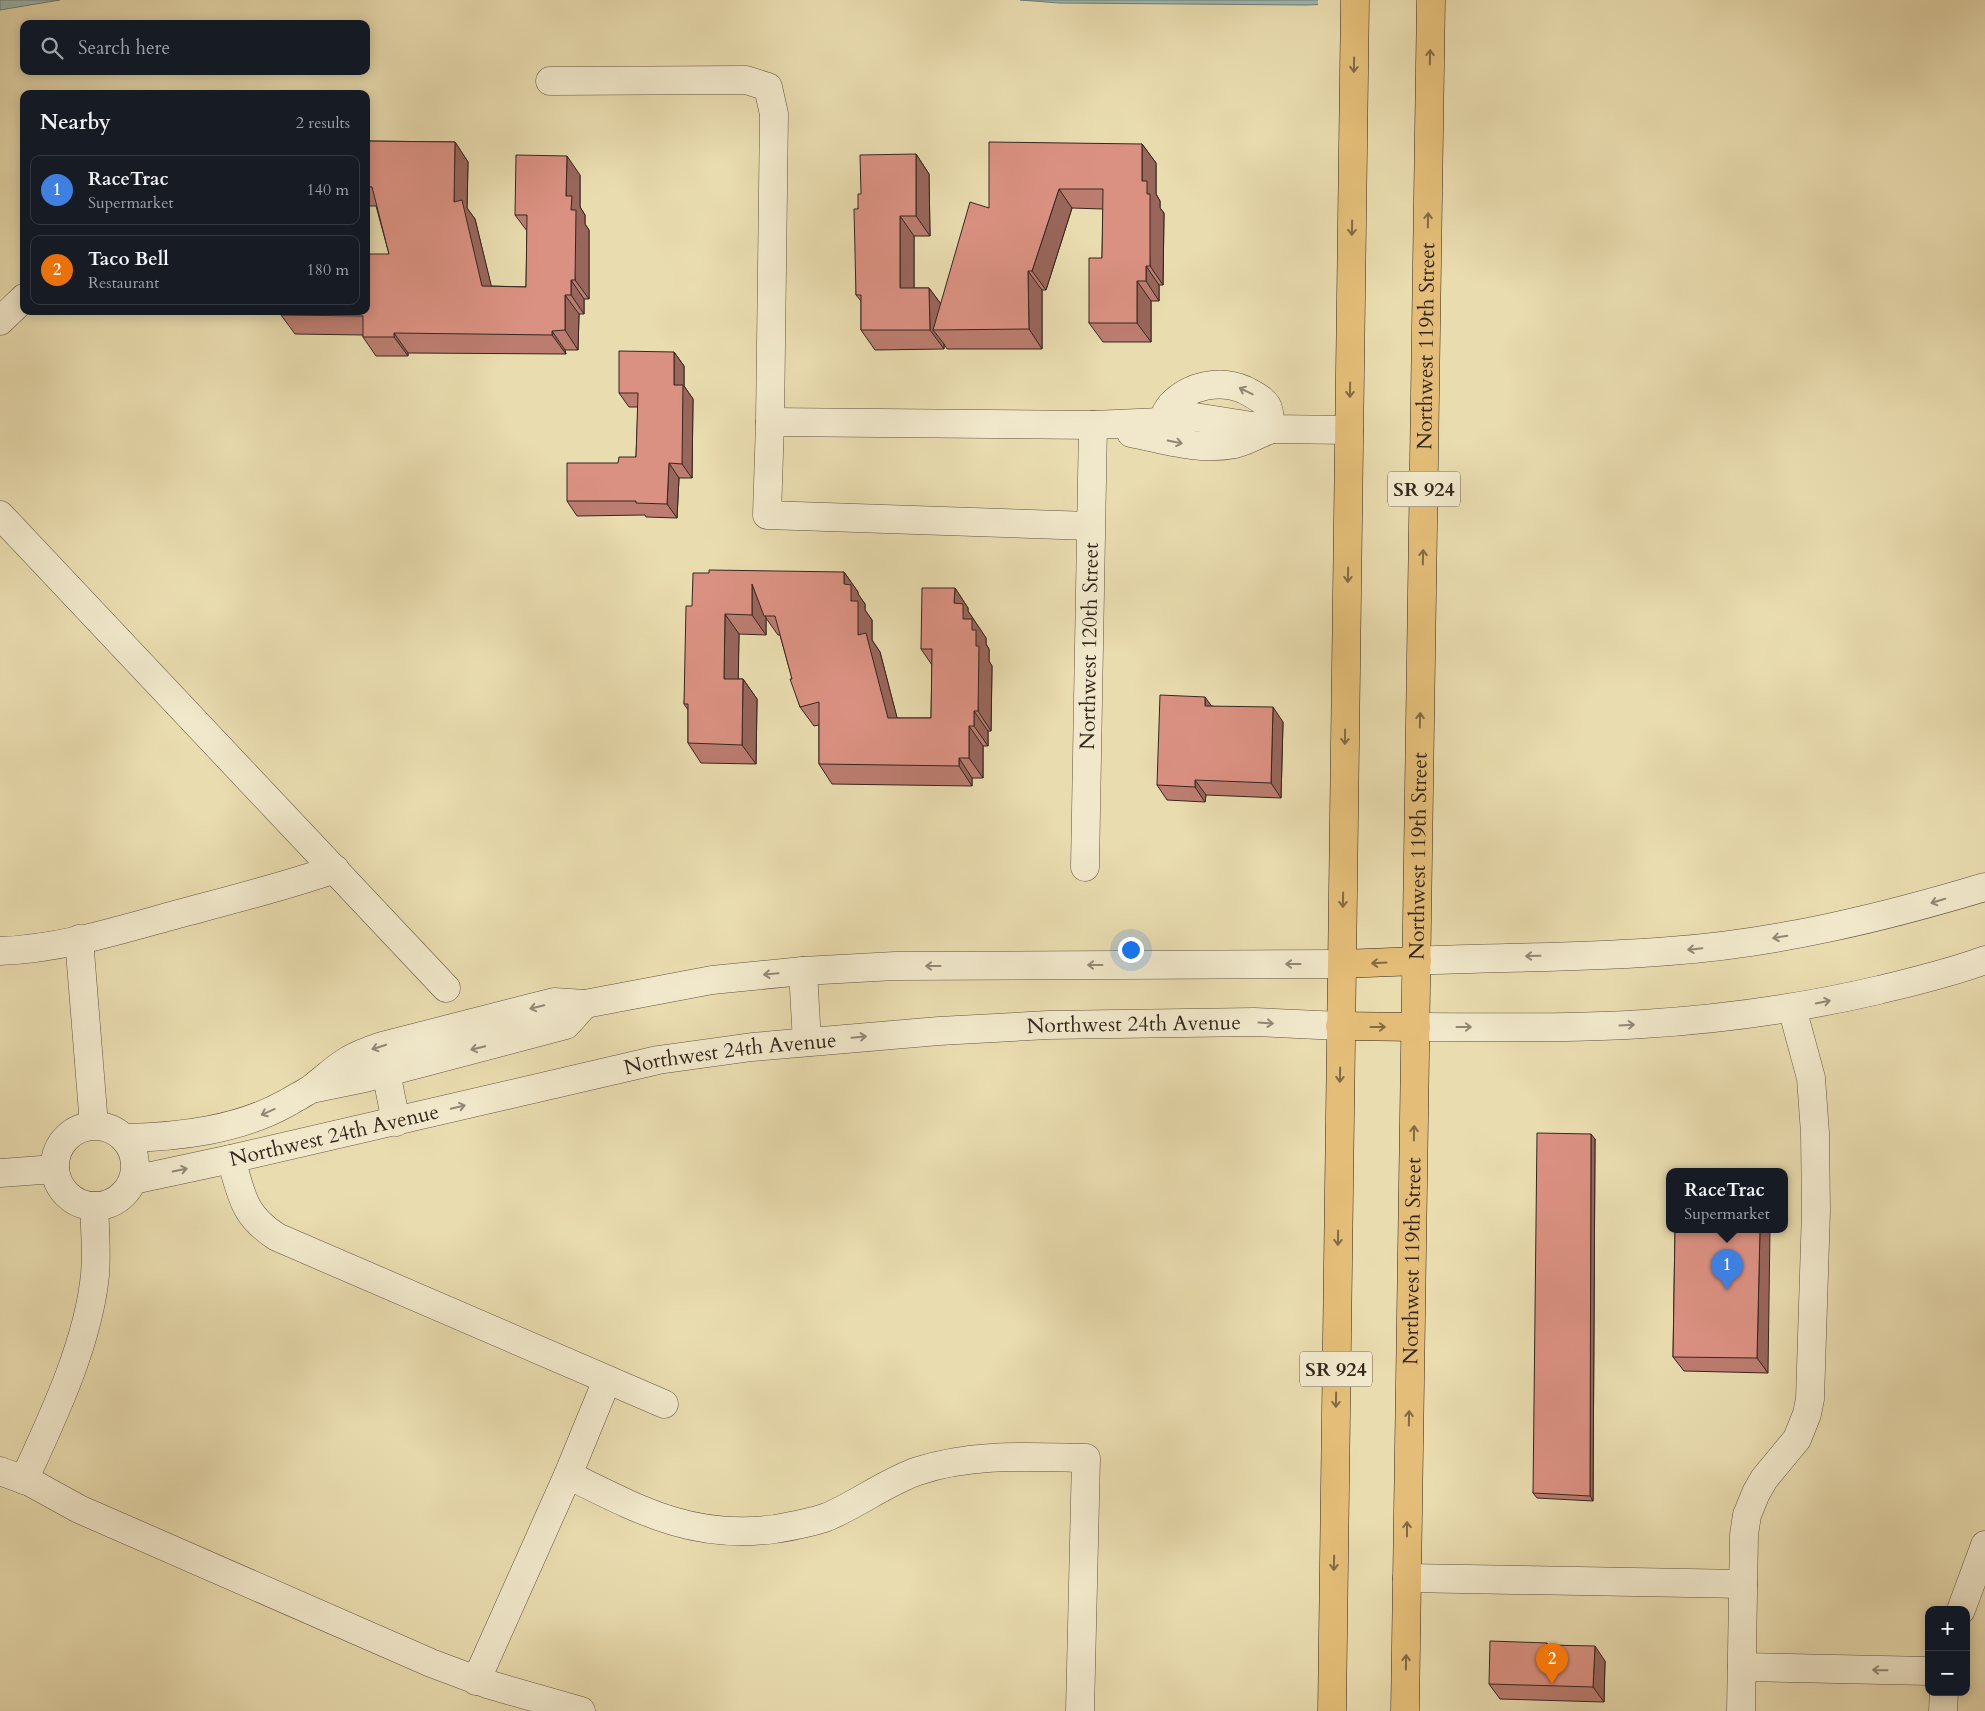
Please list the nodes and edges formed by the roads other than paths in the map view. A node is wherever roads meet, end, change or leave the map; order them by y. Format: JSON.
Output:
{"nodes":[{"id":1,"x":1354,"y":8,"type":"edge"},
{"id":2,"x":1430,"y":8,"type":"edge"},
{"id":3,"x":550,"y":81,"type":"dead end"},
{"id":4,"x":20,"y":302,"type":"edge"},
{"id":5,"x":0,"y":321,"type":"edge"},
{"id":6,"x":770,"y":422,"type":"junction"},
{"id":7,"x":1161,"y":422,"type":"junction"},
{"id":8,"x":1093,"y":425,"type":"junction"},
{"id":9,"x":1271,"y":429,"type":"junction"},
{"id":10,"x":1349,"y":430,"type":"junction"},
{"id":11,"x":0,"y":515,"type":"edge"},
{"id":12,"x":1090,"y":526,"type":"junction"},
{"id":13,"x":1085,"y":867,"type":"dead end"},
{"id":14,"x":335,"y":869,"type":"junction"},
{"id":15,"x":1985,"y":887,"type":"edge"},
{"id":16,"x":79,"y":940,"type":"junction"},
{"id":17,"x":0,"y":951,"type":"edge"},
{"id":18,"x":1985,"y":960,"type":"edge"},
{"id":19,"x":1417,"y":961,"type":"junction"},
{"id":20,"x":1342,"y":964,"type":"junction"},
{"id":21,"x":803,"y":971,"type":"junction"},
{"id":22,"x":446,"y":988,"type":"dead end"},
{"id":23,"x":585,"y":1004,"type":"junction"},
{"id":24,"x":1792,"y":1008,"type":"junction"},
{"id":25,"x":1340,"y":1026,"type":"junction"},
{"id":26,"x":1416,"y":1027,"type":"junction"},
{"id":27,"x":807,"y":1042,"type":"junction"},
{"id":28,"x":386,"y":1072,"type":"junction"},
{"id":29,"x":311,"y":1089,"type":"junction"},
{"id":30,"x":396,"y":1122,"type":"junction"},
{"id":31,"x":94,"y":1126,"type":"junction"},
{"id":32,"x":124,"y":1138,"type":"junction"},
{"id":33,"x":230,"y":1159,"type":"junction"},
{"id":34,"x":54,"y":1169,"type":"junction"},
{"id":35,"x":0,"y":1173,"type":"edge"},
{"id":36,"x":133,"y":1180,"type":"junction"},
{"id":37,"x":94,"y":1206,"type":"junction"},
{"id":38,"x":607,"y":1380,"type":"junction"},
{"id":39,"x":664,"y":1404,"type":"dead end"},
{"id":40,"x":12,"y":1475,"type":"edge"},
{"id":41,"x":568,"y":1475,"type":"junction"},
{"id":42,"x":1985,"y":1545,"type":"edge"},
{"id":43,"x":1407,"y":1578,"type":"junction"},
{"id":44,"x":1743,"y":1584,"type":"junction"},
{"id":45,"x":1962,"y":1606,"type":"edge"},
{"id":46,"x":1742,"y":1667,"type":"junction"},
{"id":47,"x":1925,"y":1671,"type":"edge"},
{"id":48,"x":476,"y":1681,"type":"junction"},
{"id":49,"x":1944,"y":1696,"type":"edge"},
{"id":50,"x":580,"y":1711,"type":"edge"},
{"id":51,"x":1080,"y":1711,"type":"edge"},
{"id":52,"x":1332,"y":1711,"type":"edge"},
{"id":53,"x":1405,"y":1711,"type":"edge"},
{"id":54,"x":1741,"y":1711,"type":"edge"},
{"id":55,"x":1944,"y":1711,"type":"edge"}],
"edges":[{"from":1,"to":10,"type":"highway","number":"SR 924","one_way":true},
{"from":19,"to":2,"type":"highway","name":"Northwest 119th Street","number":"SR 924","one_way":true},
{"from":3,"to":6,"type":"street"},
{"from":4,"to":5,"type":"street"},
{"from":6,"to":8,"type":"street"},
{"from":6,"to":12,"type":"street"},
{"from":7,"to":8,"type":"street"},
{"from":7,"to":9,"type":"street"},
{"from":9,"to":7,"type":"street","one_way":true},
{"from":8,"to":9,"type":"street","one_way":true},
{"from":8,"to":12,"type":"street","name":"Northwest 120th Street"},
{"from":9,"to":10,"type":"street"},
{"from":10,"to":20,"type":"highway","number":"SR 924","one_way":true},
{"from":11,"to":14,"type":"street"},
{"from":12,"to":13,"type":"street","name":"Northwest 120th Street"},
{"from":14,"to":16,"type":"street"},
{"from":14,"to":22,"type":"street"},
{"from":15,"to":19,"type":"street","one_way":true},
{"from":16,"to":17,"type":"street"},
{"from":16,"to":31,"type":"street"},
{"from":24,"to":18,"type":"street","one_way":true},
{"from":19,"to":20,"type":"highway","one_way":true},
{"from":19,"to":26,"type":"highway","name":"Northwest 119th Street","number":"SR 924"},
{"from":20,"to":21,"type":"street","name":"Northwest 24th Avenue","one_way":true},
{"from":20,"to":25,"type":"highway","number":"SR 924"},
{"from":21,"to":23,"type":"street","name":"Northwest 24th Avenue","one_way":true},
{"from":21,"to":27,"type":"street"},
{"from":23,"to":28,"type":"street","name":"Northwest 24th Avenue","one_way":true},
{"from":23,"to":29,"type":"street","name":"Northwest 24th Avenue","one_way":true},
{"from":26,"to":24,"type":"street","one_way":true},
{"from":24,"to":44,"type":"street"},
{"from":25,"to":26,"type":"highway","one_way":true},
{"from":27,"to":25,"type":"street","name":"Northwest 24th Avenue","one_way":true},
{"from":25,"to":52,"type":"highway","number":"SR 924","one_way":true},
{"from":43,"to":26,"type":"highway","name":"Northwest 119th Street","number":"SR 924","one_way":true},
{"from":30,"to":27,"type":"street","name":"Northwest 24th Avenue","one_way":true},
{"from":28,"to":29,"type":"street","name":"Northwest 24th Avenue"},
{"from":28,"to":30,"type":"street"},
{"from":29,"to":32,"type":"street","name":"Northwest 24th Avenue","one_way":true},
{"from":30,"to":33,"type":"street","name":"Northwest 24th Avenue"},
{"from":31,"to":32,"type":"street"},
{"from":31,"to":34,"type":"street"},
{"from":32,"to":36,"type":"street"},
{"from":36,"to":33,"type":"street","name":"Northwest 24th Avenue","one_way":true},
{"from":33,"to":38,"type":"street"},
{"from":34,"to":35,"type":"street"},
{"from":34,"to":37,"type":"street"},
{"from":36,"to":37,"type":"street"},
{"from":37,"to":40,"type":"street"},
{"from":38,"to":39,"type":"street"},
{"from":38,"to":41,"type":"street"},
{"from":40,"to":48,"type":"street"},
{"from":41,"to":48,"type":"street"},
{"from":41,"to":51,"type":"street"},
{"from":42,"to":45,"type":"street"},
{"from":43,"to":44,"type":"street"},
{"from":53,"to":43,"type":"highway","name":"Northwest 119th Street","number":"SR 924","one_way":true},
{"from":44,"to":46,"type":"street"},
{"from":47,"to":46,"type":"street","one_way":true},
{"from":46,"to":54,"type":"street"},
{"from":48,"to":50,"type":"street"},
{"from":49,"to":55,"type":"street"}]}
